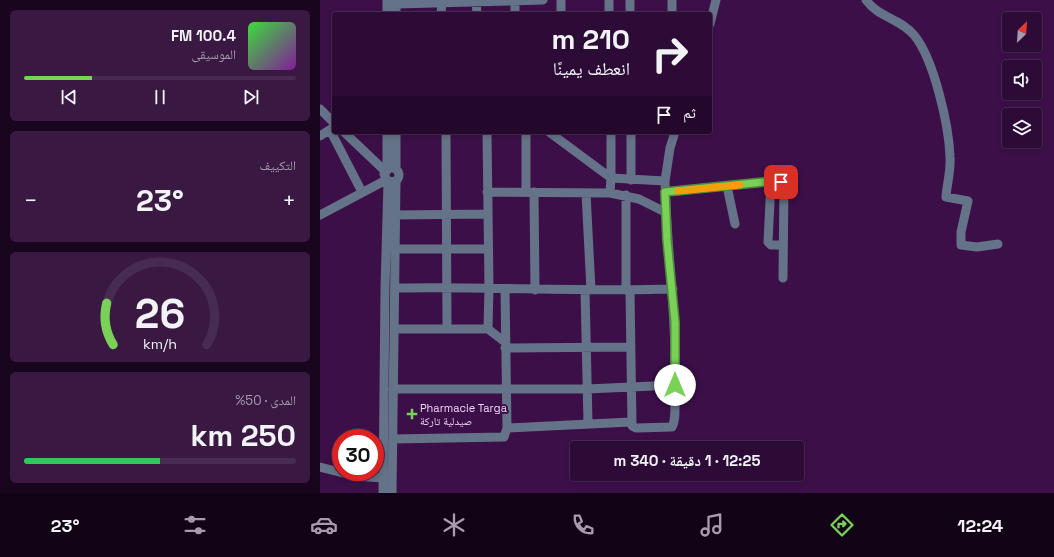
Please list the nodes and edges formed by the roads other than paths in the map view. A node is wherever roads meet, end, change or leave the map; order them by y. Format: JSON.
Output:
{"nodes":[{"id":1,"x":476,"y":0,"type":"edge"},
{"id":2,"x":515,"y":0,"type":"edge"},
{"id":3,"x":532,"y":0,"type":"edge"},
{"id":4,"x":543,"y":0,"type":"edge"},
{"id":5,"x":561,"y":0,"type":"edge"},
{"id":6,"x":609,"y":0,"type":"edge"},
{"id":7,"x":630,"y":0,"type":"edge"},
{"id":8,"x":672,"y":0,"type":"edge"},
{"id":9,"x":716,"y":0,"type":"edge"},
{"id":10,"x":866,"y":0,"type":"edge"},
{"id":11,"x":393,"y":1,"type":"edge"},
{"id":12,"x":442,"y":2,"type":"junction"},
{"id":13,"x":388,"y":12,"type":"edge"},
{"id":14,"x":396,"y":12,"type":"edge"},
{"id":15,"x":441,"y":12,"type":"edge"},
{"id":16,"x":477,"y":12,"type":"edge"},
{"id":17,"x":515,"y":12,"type":"edge"},
{"id":18,"x":560,"y":12,"type":"edge"},
{"id":19,"x":609,"y":12,"type":"edge"},
{"id":20,"x":630,"y":12,"type":"edge"},
{"id":21,"x":672,"y":12,"type":"edge"},
{"id":22,"x":712,"y":16,"type":"edge"},
{"id":23,"x":320,"y":109,"type":"edge"},
{"id":24,"x":332,"y":126,"type":"edge"},
{"id":25,"x":332,"y":128,"type":"edge"},
{"id":26,"x":336,"y":134,"type":"edge"},
{"id":27,"x":346,"y":134,"type":"edge"},
{"id":28,"x":387,"y":134,"type":"edge"},
{"id":29,"x":396,"y":134,"type":"edge"},
{"id":30,"x":446,"y":134,"type":"edge"},
{"id":31,"x":487,"y":134,"type":"edge"},
{"id":32,"x":526,"y":134,"type":"edge"},
{"id":33,"x":611,"y":134,"type":"edge"},
{"id":34,"x":631,"y":134,"type":"edge"},
{"id":35,"x":674,"y":134,"type":"edge"},
{"id":36,"x":320,"y":136,"type":"edge"},
{"id":37,"x":558,"y":136,"type":"edge"},
{"id":38,"x":390,"y":175,"type":"junction"},
{"id":39,"x":611,"y":178,"type":"junction"},
{"id":40,"x":631,"y":180,"type":"junction"},
{"id":41,"x":665,"y":181,"type":"junction"},
{"id":42,"x":771,"y":182,"type":"junction"},
{"id":43,"x":727,"y":186,"type":"junction"},
{"id":44,"x":362,"y":192,"type":"junction"},
{"id":45,"x":487,"y":192,"type":"junction"},
{"id":46,"x":530,"y":192,"type":"junction"},
{"id":47,"x":665,"y":192,"type":"junction"},
{"id":48,"x":586,"y":193,"type":"junction"},
{"id":49,"x":610,"y":193,"type":"junction"},
{"id":50,"x":626,"y":195,"type":"junction"},
{"id":51,"x":665,"y":212,"type":"junction"},
{"id":52,"x":446,"y":214,"type":"junction"},
{"id":53,"x":487,"y":214,"type":"junction"},
{"id":54,"x":320,"y":215,"type":"edge"},
{"id":55,"x":395,"y":215,"type":"junction"},
{"id":56,"x":735,"y":224,"type":"dead end"},
{"id":57,"x":998,"y":244,"type":"dead end"},
{"id":58,"x":783,"y":245,"type":"junction"},
{"id":59,"x":395,"y":249,"type":"junction"},
{"id":60,"x":488,"y":249,"type":"junction"},
{"id":61,"x":447,"y":250,"type":"junction"},
{"id":62,"x":782,"y":278,"type":"dead end"},
{"id":63,"x":447,"y":287,"type":"junction"},
{"id":64,"x":394,"y":288,"type":"junction"},
{"id":65,"x":489,"y":288,"type":"junction"},
{"id":66,"x":505,"y":289,"type":"junction"},
{"id":67,"x":673,"y":289,"type":"junction"},
{"id":68,"x":535,"y":290,"type":"junction"},
{"id":69,"x":588,"y":290,"type":"junction"},
{"id":70,"x":628,"y":291,"type":"junction"},
{"id":71,"x":447,"y":328,"type":"junction"},
{"id":72,"x":394,"y":329,"type":"junction"},
{"id":73,"x":488,"y":329,"type":"junction"},
{"id":74,"x":505,"y":345,"type":"junction"},
{"id":75,"x":586,"y":347,"type":"junction"},
{"id":76,"x":630,"y":347,"type":"junction"},
{"id":77,"x":675,"y":385,"type":"junction"},
{"id":78,"x":631,"y":386,"type":"junction"},
{"id":79,"x":506,"y":388,"type":"junction"},
{"id":80,"x":393,"y":389,"type":"junction"},
{"id":81,"x":587,"y":389,"type":"junction"},
{"id":82,"x":631,"y":422,"type":"junction"},
{"id":83,"x":588,"y":423,"type":"junction"},
{"id":84,"x":507,"y":428,"type":"junction"},
{"id":85,"x":384,"y":435,"type":"edge"},
{"id":86,"x":393,"y":439,"type":"junction"},
{"id":87,"x":320,"y":467,"type":"edge"},
{"id":88,"x":332,"y":470,"type":"edge"},
{"id":89,"x":383,"y":481,"type":"edge"},
{"id":90,"x":382,"y":493,"type":"edge"},
{"id":91,"x":392,"y":493,"type":"edge"}],
"edges":[{"from":1,"to":2,"type":"street"},
{"from":1,"to":12,"type":"street"},
{"from":1,"to":16,"type":"street"},
{"from":2,"to":3,"type":"street"},
{"from":2,"to":17,"type":"street"},
{"from":3,"to":4,"type":"street"},
{"from":5,"to":18,"type":"street"},
{"from":6,"to":19,"type":"street"},
{"from":7,"to":20,"type":"street"},
{"from":8,"to":21,"type":"street"},
{"from":9,"to":22,"type":"street"},
{"from":10,"to":57,"type":"street"},
{"from":11,"to":12,"type":"street"},
{"from":11,"to":13,"type":"street"},
{"from":11,"to":14,"type":"street"},
{"from":12,"to":15,"type":"street"},
{"from":23,"to":24,"type":"street"},
{"from":25,"to":36,"type":"street"},
{"from":26,"to":44,"type":"street"},
{"from":27,"to":38,"type":"street"},
{"from":28,"to":38,"type":"street"},
{"from":29,"to":38,"type":"street"},
{"from":30,"to":52,"type":"street"},
{"from":31,"to":45,"type":"street"},
{"from":32,"to":46,"type":"street"},
{"from":33,"to":39,"type":"street"},
{"from":34,"to":40,"type":"street"},
{"from":35,"to":41,"type":"street"},
{"from":37,"to":39,"type":"street"},
{"from":38,"to":44,"type":"street"},
{"from":38,"to":55,"type":"street"},
{"from":38,"to":85,"type":"street"},
{"from":39,"to":40,"type":"street"},
{"from":39,"to":49,"type":"street"},
{"from":40,"to":41,"type":"street"},
{"from":41,"to":47,"type":"street"},
{"from":42,"to":43,"type":"street"},
{"from":42,"to":58,"type":"street"},
{"from":42,"to":58,"type":"street"},
{"from":43,"to":47,"type":"street"},
{"from":43,"to":56,"type":"street"},
{"from":44,"to":54,"type":"street"},
{"from":45,"to":46,"type":"street"},
{"from":45,"to":53,"type":"street"},
{"from":46,"to":48,"type":"street"},
{"from":46,"to":68,"type":"street"},
{"from":47,"to":51,"type":"street"},
{"from":48,"to":49,"type":"street"},
{"from":48,"to":69,"type":"street"},
{"from":49,"to":50,"type":"street"},
{"from":50,"to":51,"type":"street"},
{"from":50,"to":70,"type":"street"},
{"from":51,"to":67,"type":"street"},
{"from":52,"to":53,"type":"street"},
{"from":52,"to":55,"type":"street"},
{"from":52,"to":61,"type":"street"},
{"from":53,"to":60,"type":"street"},
{"from":55,"to":59,"type":"street"},
{"from":58,"to":62,"type":"street"},
{"from":59,"to":61,"type":"street"},
{"from":59,"to":64,"type":"street"},
{"from":60,"to":61,"type":"street"},
{"from":60,"to":65,"type":"street"},
{"from":61,"to":63,"type":"street"},
{"from":63,"to":64,"type":"street"},
{"from":63,"to":65,"type":"street"},
{"from":63,"to":71,"type":"street"},
{"from":64,"to":72,"type":"street"},
{"from":65,"to":66,"type":"street"},
{"from":65,"to":73,"type":"street"},
{"from":66,"to":68,"type":"street"},
{"from":66,"to":74,"type":"street"},
{"from":67,"to":70,"type":"street"},
{"from":67,"to":77,"type":"street"},
{"from":68,"to":69,"type":"street"},
{"from":69,"to":70,"type":"street"},
{"from":69,"to":75,"type":"street"},
{"from":70,"to":76,"type":"street"},
{"from":71,"to":72,"type":"street"},
{"from":71,"to":73,"type":"street"},
{"from":72,"to":80,"type":"street"},
{"from":73,"to":74,"type":"street"},
{"from":74,"to":75,"type":"street"},
{"from":74,"to":79,"type":"street"},
{"from":75,"to":76,"type":"street"},
{"from":75,"to":81,"type":"street"},
{"from":76,"to":78,"type":"street"},
{"from":77,"to":78,"type":"street"},
{"from":77,"to":82,"type":"street"},
{"from":78,"to":81,"type":"street"},
{"from":78,"to":82,"type":"street"},
{"from":79,"to":80,"type":"street"},
{"from":79,"to":81,"type":"street"},
{"from":79,"to":84,"type":"street"},
{"from":80,"to":86,"type":"street"},
{"from":81,"to":83,"type":"street"},
{"from":82,"to":83,"type":"street"},
{"from":83,"to":84,"type":"street"},
{"from":84,"to":86,"type":"street"},
{"from":86,"to":91,"type":"street"},
{"from":87,"to":88,"type":"street"},
{"from":89,"to":90,"type":"street"}]}
